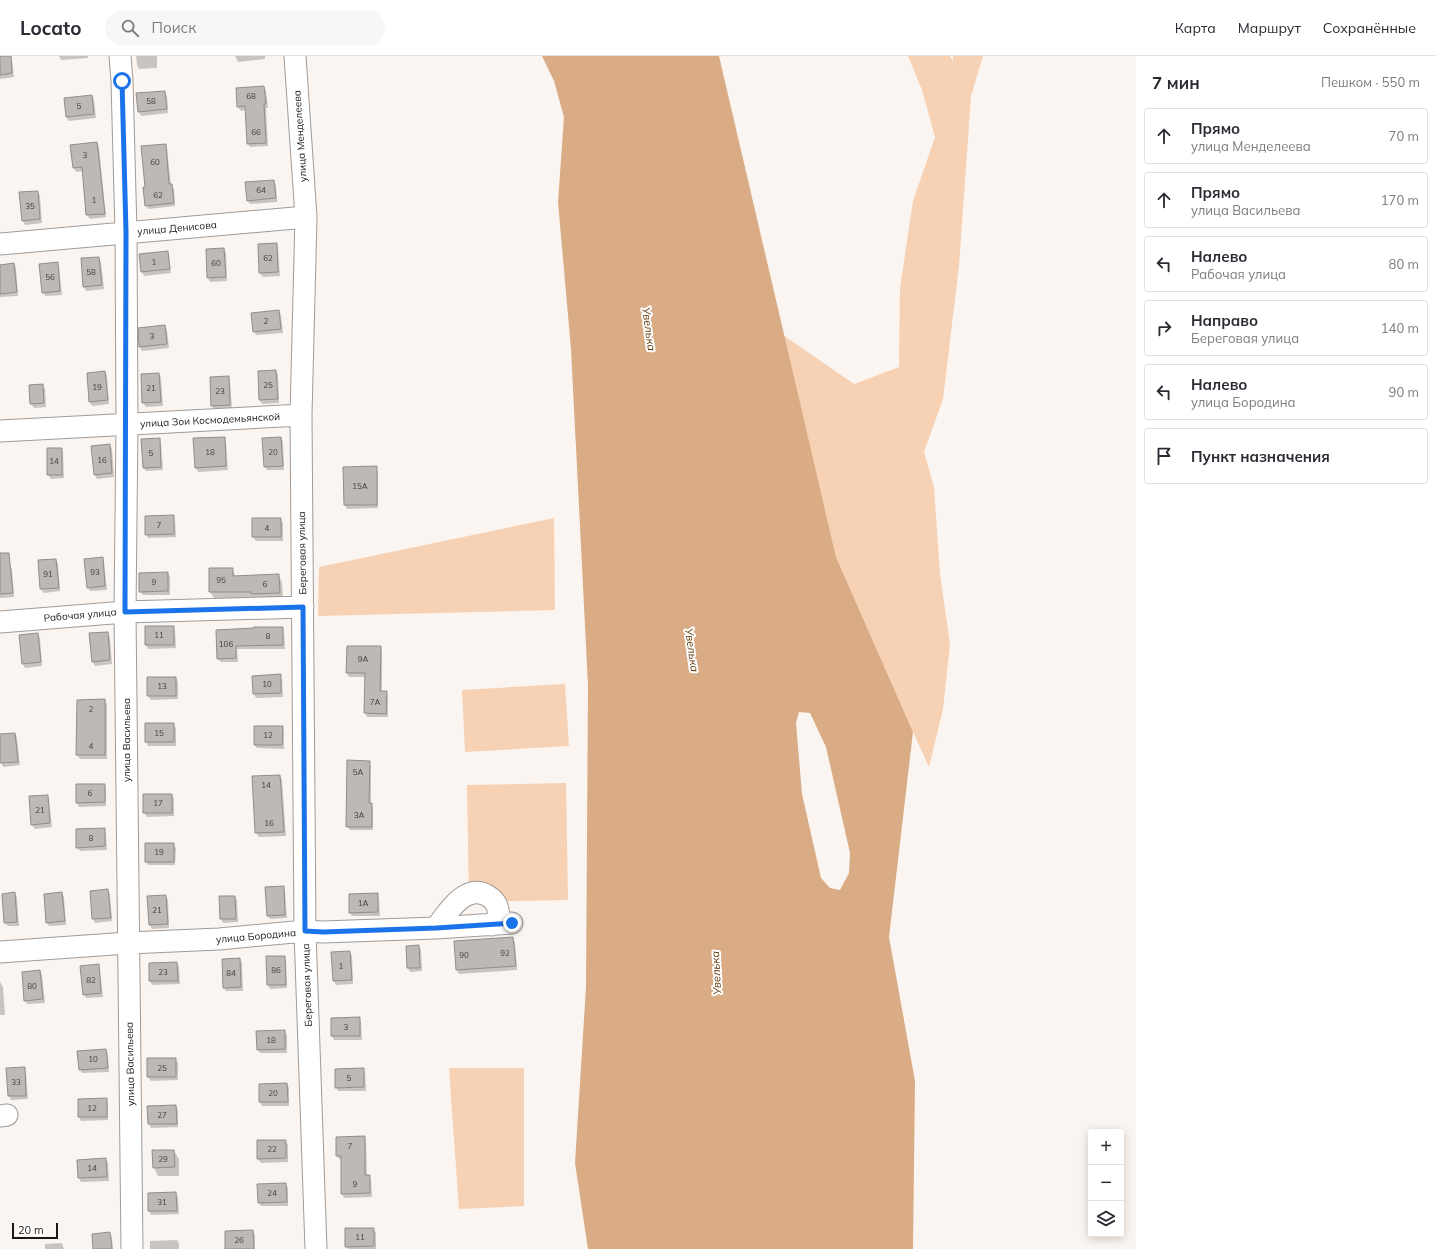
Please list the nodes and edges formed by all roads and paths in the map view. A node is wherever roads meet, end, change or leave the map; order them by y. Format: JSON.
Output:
{"nodes":[{"id":1,"x":120,"y":56,"type":"edge"},
{"id":2,"x":295,"y":56,"type":"edge"},
{"id":3,"x":306,"y":217,"type":"junction"},
{"id":4,"x":126,"y":232,"type":"junction"},
{"id":5,"x":0,"y":244,"type":"edge"},
{"id":6,"x":301,"y":415,"type":"junction"},
{"id":7,"x":127,"y":424,"type":"junction"},
{"id":8,"x":0,"y":431,"type":"edge"},
{"id":9,"x":303,"y":607,"type":"junction"},
{"id":10,"x":125,"y":612,"type":"junction"},
{"id":11,"x":0,"y":622,"type":"edge"},
{"id":12,"x":436,"y":928,"type":"junction"},
{"id":13,"x":305,"y":931,"type":"junction"},
{"id":14,"x":128,"y":943,"type":"junction"},
{"id":15,"x":0,"y":952,"type":"edge"},
{"id":16,"x":132,"y":1249,"type":"edge"},
{"id":17,"x":316,"y":1249,"type":"edge"}],
"edges":[{"from":1,"to":4,"type":"street"},
{"from":2,"to":3,"type":"street","name":"улица Менделеева"},
{"from":3,"to":4,"type":"street","name":"улица Денисова"},
{"from":3,"to":6,"type":"street","name":"Береговая улица"},
{"from":4,"to":5,"type":"street","name":"улица Денисова"},
{"from":4,"to":7,"type":"street","name":"улица Васильева"},
{"from":6,"to":7,"type":"street","name":"улица Зои Космодемьянской"},
{"from":6,"to":9,"type":"street","name":"Береговая улица"},
{"from":7,"to":8,"type":"street","name":"улица Зои Космодемьянской"},
{"from":7,"to":10,"type":"street","name":"улица Васильева"},
{"from":9,"to":10,"type":"street","name":"Рабочая улица"},
{"from":9,"to":13,"type":"street","name":"Береговая улица"},
{"from":10,"to":11,"type":"street","name":"Рабочая улица"},
{"from":10,"to":14,"type":"street","name":"улица Васильева"},
{"from":12,"to":12,"type":"street","name":"улица Бородина"},
{"from":12,"to":13,"type":"street","name":"улица Бородина"},
{"from":13,"to":14,"type":"street","name":"улица Бородина"},
{"from":13,"to":17,"type":"street","name":"Береговая улица"},
{"from":14,"to":15,"type":"street","name":"улица Бородина"},
{"from":14,"to":16,"type":"street","name":"улица Васильева"}]}
